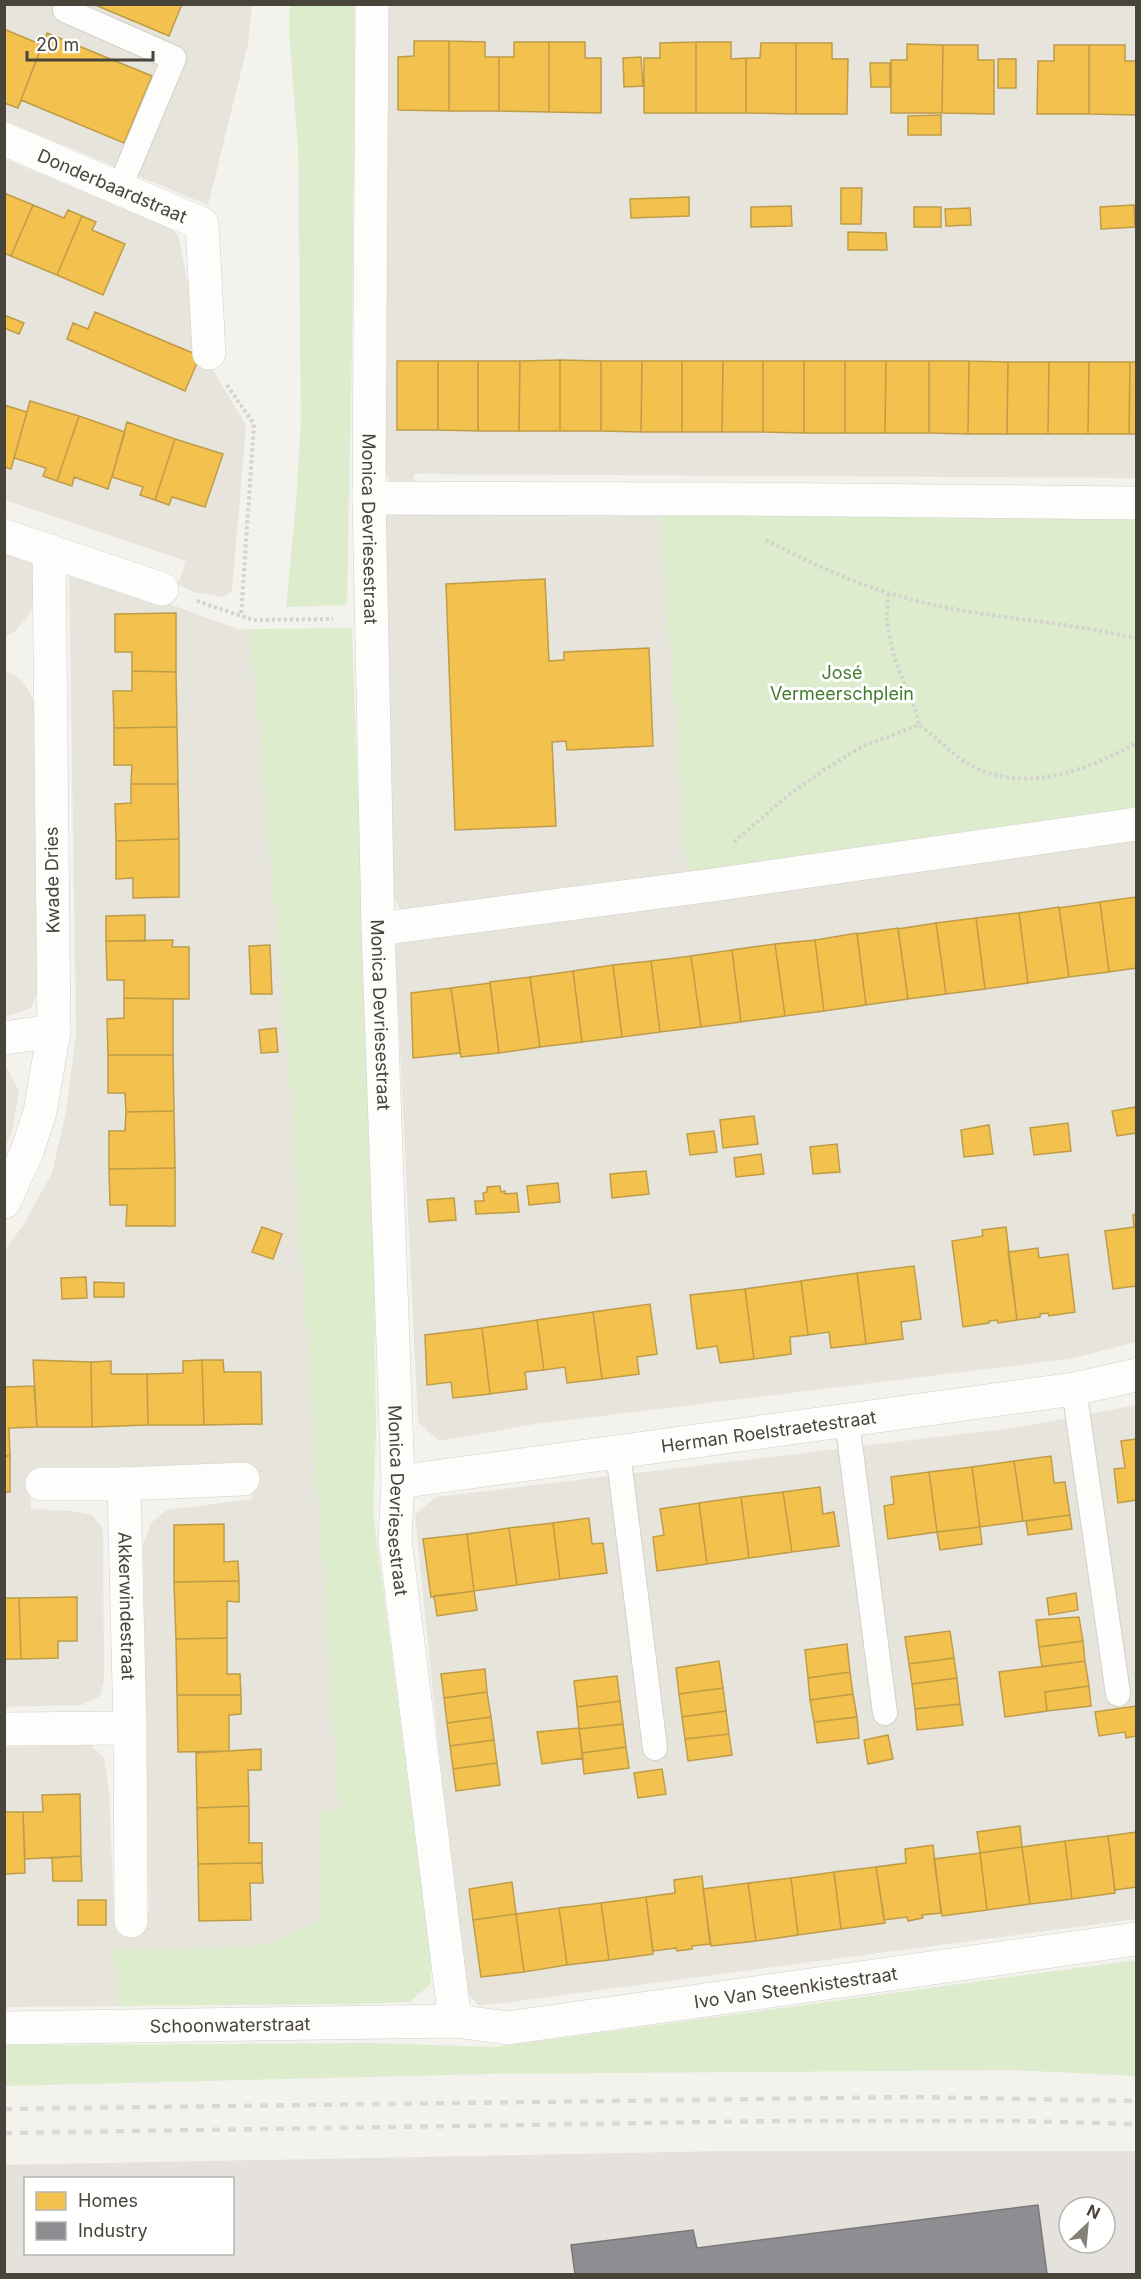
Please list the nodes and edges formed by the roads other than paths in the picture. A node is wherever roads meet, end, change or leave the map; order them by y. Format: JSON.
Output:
{"nodes":[{"id":1,"x":372,"y":4,"type":"edge"},
{"id":2,"x":65,"y":10,"type":"dead end"},
{"id":3,"x":4,"y":140,"type":"edge"},
{"id":4,"x":120,"y":187,"type":"junction"},
{"id":5,"x":209,"y":353,"type":"road end"},
{"id":6,"x":369,"y":498,"type":"junction"},
{"id":7,"x":1137,"y":503,"type":"edge"},
{"id":8,"x":4,"y":536,"type":"edge"},
{"id":9,"x":49,"y":550,"type":"junction"},
{"id":10,"x":162,"y":589,"type":"road end"},
{"id":11,"x":1137,"y":824,"type":"edge"},
{"id":12,"x":378,"y":929,"type":"junction"},
{"id":13,"x":54,"y":1031,"type":"junction"},
{"id":14,"x":4,"y":1038,"type":"edge"},
{"id":15,"x":4,"y":1202,"type":"edge"},
{"id":16,"x":1137,"y":1375,"type":"edge"},
{"id":17,"x":1074,"y":1389,"type":"junction"},
{"id":18,"x":848,"y":1421,"type":"junction"},
{"id":19,"x":618,"y":1452,"type":"junction"},
{"id":20,"x":243,"y":1479,"type":"dead end"},
{"id":21,"x":398,"y":1482,"type":"junction"},
{"id":22,"x":42,"y":1484,"type":"dead end"},
{"id":23,"x":124,"y":1484,"type":"junction"},
{"id":24,"x":1118,"y":1694,"type":"dead end"},
{"id":25,"x":885,"y":1713,"type":"dead end"},
{"id":26,"x":130,"y":1728,"type":"junction"},
{"id":27,"x":4,"y":1729,"type":"edge"},
{"id":28,"x":656,"y":1748,"type":"dead end"},
{"id":29,"x":131,"y":1921,"type":"dead end"},
{"id":30,"x":1137,"y":1939,"type":"edge"},
{"id":31,"x":456,"y":2021,"type":"junction"},
{"id":32,"x":4,"y":2028,"type":"edge"}],
"edges":[{"from":1,"to":6,"type":"street","name":"Monica Devriesestraat"},
{"from":2,"to":4,"type":"lane"},
{"from":3,"to":4,"type":"street","name":"Donderbaardstraat"},
{"from":4,"to":5,"type":"street","name":"Donderbaardstraat"},
{"from":6,"to":7,"type":"street"},
{"from":6,"to":12,"type":"street","name":"Monica Devriesestraat"},
{"from":8,"to":9,"type":"street"},
{"from":9,"to":10,"type":"street"},
{"from":9,"to":13,"type":"street","name":"Kwade Dries"},
{"from":11,"to":12,"type":"street"},
{"from":12,"to":21,"type":"street","name":"Monica Devriesestraat"},
{"from":13,"to":14,"type":"street"},
{"from":13,"to":15,"type":"street","name":"Kwade Dries"},
{"from":16,"to":17,"type":"street","name":"Herman Roelstraetestraat"},
{"from":17,"to":18,"type":"street","name":"Herman Roelstraetestraat"},
{"from":17,"to":24,"type":"lane"},
{"from":18,"to":19,"type":"street","name":"Herman Roelstraetestraat"},
{"from":18,"to":25,"type":"lane"},
{"from":19,"to":21,"type":"street","name":"Herman Roelstraetestraat"},
{"from":19,"to":28,"type":"lane"},
{"from":20,"to":23,"type":"street"},
{"from":21,"to":31,"type":"street","name":"Monica Devriesestraat"},
{"from":22,"to":23,"type":"street"},
{"from":23,"to":26,"type":"street","name":"Akkerwindestraat"},
{"from":26,"to":27,"type":"street"},
{"from":26,"to":29,"type":"street","name":"Akkerwindestraat"},
{"from":30,"to":31,"type":"street","name":"Ivo Van Steenkistestraat"},
{"from":31,"to":32,"type":"street","name":"Schoonwaterstraat"}]}
